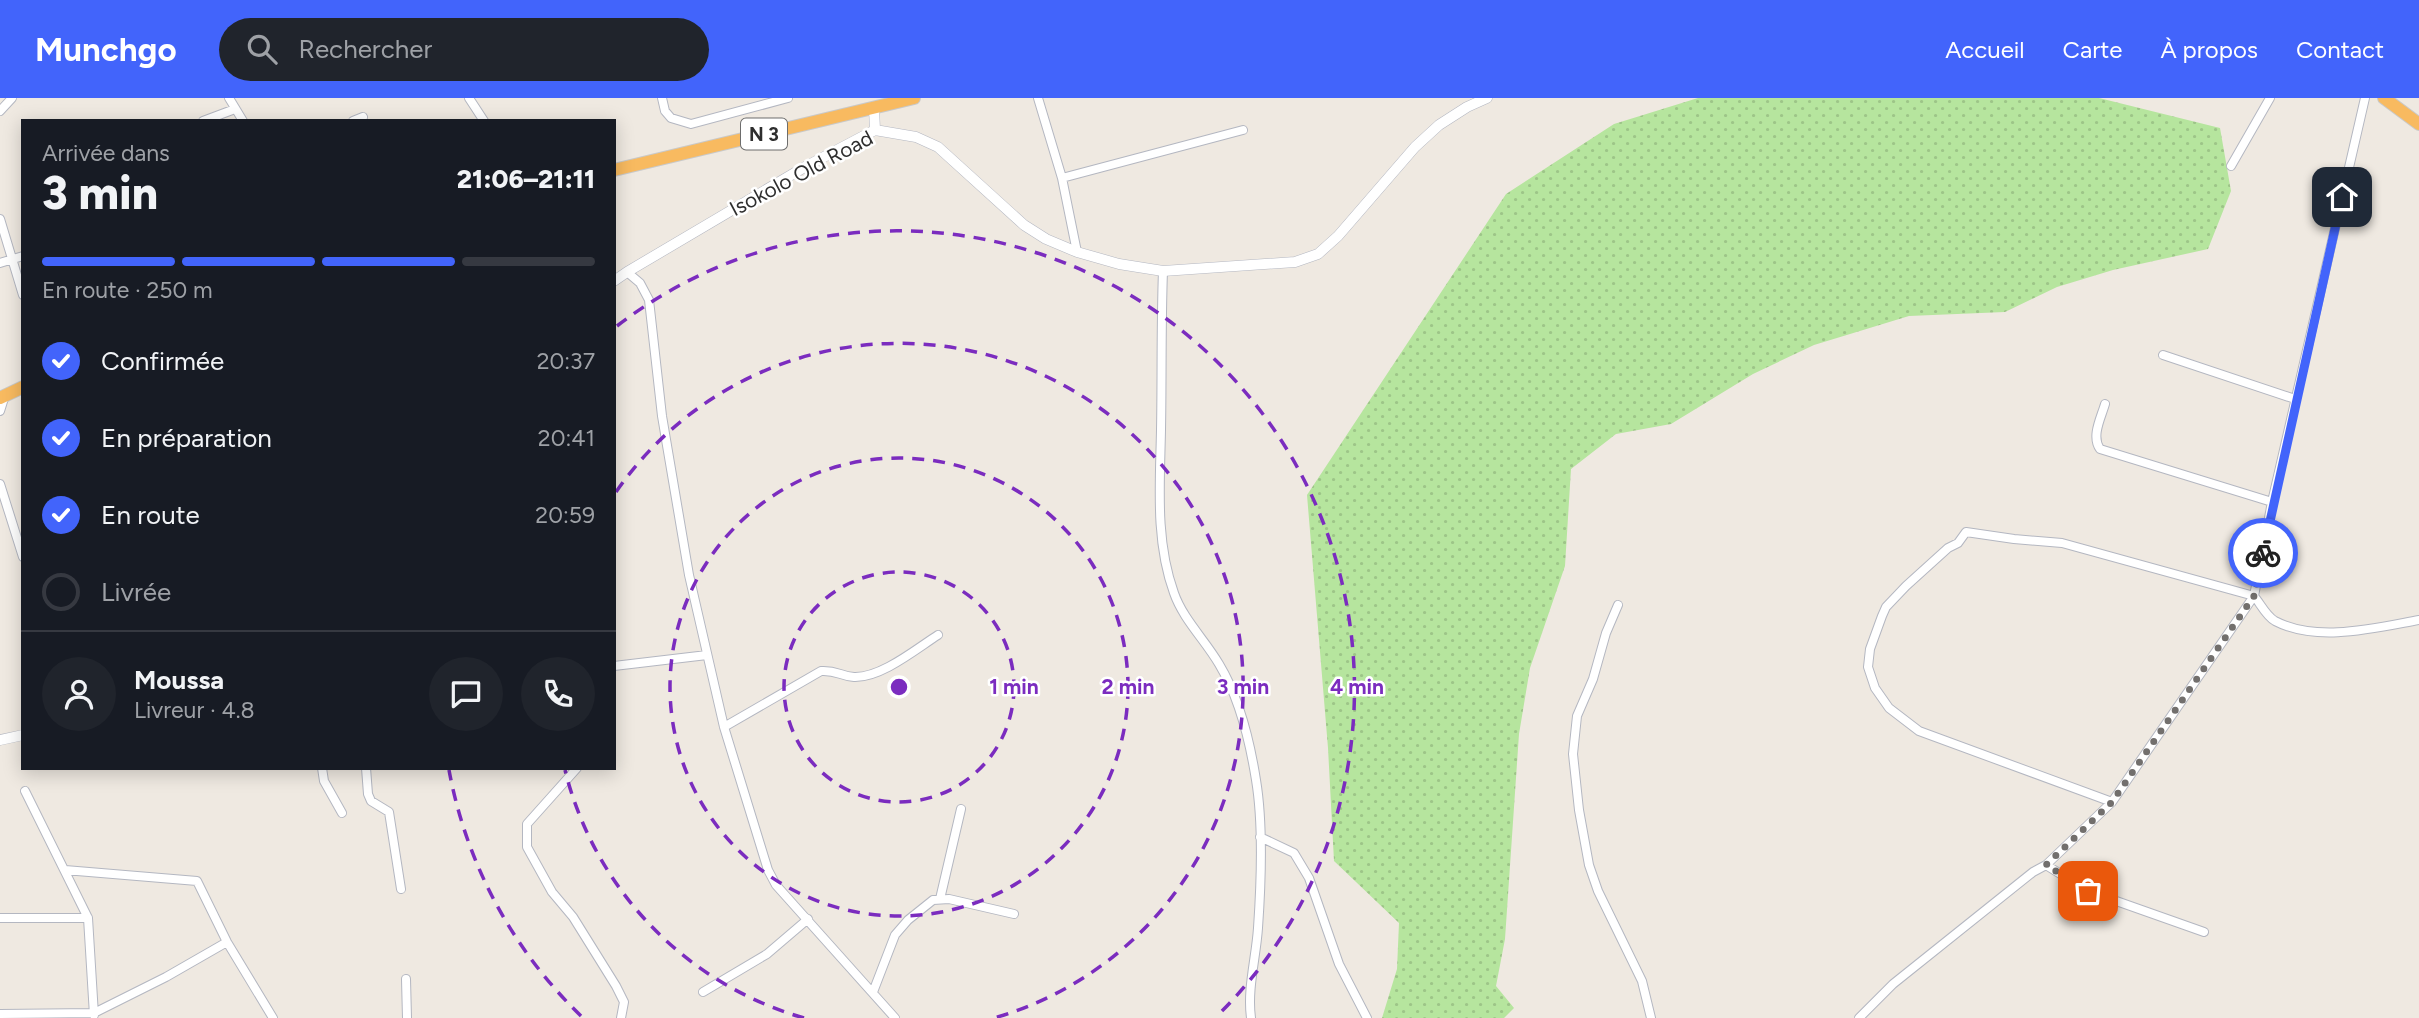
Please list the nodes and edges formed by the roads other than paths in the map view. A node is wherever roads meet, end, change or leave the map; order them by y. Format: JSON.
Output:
{"nodes":[{"id":1,"x":12,"y":98,"type":"edge"},
{"id":2,"x":229,"y":98,"type":"edge"},
{"id":3,"x":469,"y":98,"type":"edge"},
{"id":4,"x":662,"y":98,"type":"edge"},
{"id":5,"x":788,"y":98,"type":"edge"},
{"id":6,"x":914,"y":98,"type":"edge"},
{"id":7,"x":1038,"y":98,"type":"edge"},
{"id":8,"x":1487,"y":98,"type":"edge"},
{"id":9,"x":2270,"y":98,"type":"edge"},
{"id":10,"x":2365,"y":98,"type":"edge"},
{"id":11,"x":2384,"y":98,"type":"edge"},
{"id":12,"x":865,"y":106,"type":"edge"},
{"id":13,"x":235,"y":109,"type":"junction"},
{"id":14,"x":0,"y":111,"type":"edge"},
{"id":15,"x":363,"y":117,"type":"dead end"},
{"id":16,"x":208,"y":119,"type":"edge"},
{"id":17,"x":242,"y":119,"type":"edge"},
{"id":18,"x":358,"y":119,"type":"edge"},
{"id":19,"x":483,"y":119,"type":"edge"},
{"id":20,"x":2419,"y":124,"type":"edge"},
{"id":21,"x":875,"y":130,"type":"junction"},
{"id":22,"x":1243,"y":130,"type":"dead end"},
{"id":23,"x":2231,"y":166,"type":"dead end"},
{"id":24,"x":616,"y":169,"type":"edge"},
{"id":25,"x":1062,"y":178,"type":"junction"},
{"id":26,"x":0,"y":219,"type":"edge"},
{"id":27,"x":1077,"y":252,"type":"junction"},
{"id":28,"x":21,"y":257,"type":"edge"},
{"id":29,"x":11,"y":260,"type":"junction"},
{"id":30,"x":0,"y":263,"type":"edge"},
{"id":31,"x":1163,"y":271,"type":"junction"},
{"id":32,"x":627,"y":272,"type":"junction"},
{"id":33,"x":616,"y":280,"type":"edge"},
{"id":34,"x":21,"y":289,"type":"edge"},
{"id":35,"x":2163,"y":355,"type":"dead end"},
{"id":36,"x":21,"y":388,"type":"edge"},
{"id":37,"x":3,"y":397,"type":"edge"},
{"id":38,"x":2295,"y":399,"type":"junction"},
{"id":39,"x":2105,"y":404,"type":"dead end"},
{"id":40,"x":0,"y":411,"type":"edge"},
{"id":41,"x":0,"y":484,"type":"edge"},
{"id":42,"x":2272,"y":502,"type":"junction"},
{"id":43,"x":21,"y":551,"type":"edge"},
{"id":44,"x":2254,"y":596,"type":"junction"},
{"id":45,"x":1618,"y":605,"type":"dead end"},
{"id":46,"x":2419,"y":620,"type":"edge"},
{"id":47,"x":938,"y":635,"type":"dead end"},
{"id":48,"x":707,"y":655,"type":"junction"},
{"id":49,"x":616,"y":666,"type":"edge"},
{"id":50,"x":724,"y":727,"type":"junction"},
{"id":51,"x":21,"y":735,"type":"edge"},
{"id":52,"x":0,"y":740,"type":"edge"},
{"id":53,"x":322,"y":770,"type":"edge"},
{"id":54,"x":366,"y":770,"type":"edge"},
{"id":55,"x":575,"y":770,"type":"edge"},
{"id":56,"x":25,"y":791,"type":"dead end"},
{"id":57,"x":2112,"y":802,"type":"junction"},
{"id":58,"x":961,"y":809,"type":"dead end"},
{"id":59,"x":342,"y":813,"type":"dead end"},
{"id":60,"x":1260,"y":837,"type":"junction"},
{"id":61,"x":2046,"y":865,"type":"junction"},
{"id":62,"x":65,"y":870,"type":"junction"},
{"id":63,"x":401,"y":889,"type":"dead end"},
{"id":64,"x":940,"y":899,"type":"junction"},
{"id":65,"x":1014,"y":914,"type":"dead end"},
{"id":66,"x":0,"y":918,"type":"edge"},
{"id":67,"x":88,"y":918,"type":"junction"},
{"id":68,"x":808,"y":919,"type":"junction"},
{"id":69,"x":2204,"y":932,"type":"dead end"},
{"id":70,"x":227,"y":942,"type":"junction"},
{"id":71,"x":406,"y":979,"type":"dead end"},
{"id":72,"x":703,"y":992,"type":"dead end"},
{"id":73,"x":873,"y":992,"type":"junction"},
{"id":74,"x":0,"y":1014,"type":"edge"},
{"id":75,"x":94,"y":1016,"type":"edge"},
{"id":76,"x":273,"y":1018,"type":"edge"},
{"id":77,"x":407,"y":1018,"type":"edge"},
{"id":78,"x":621,"y":1018,"type":"edge"},
{"id":79,"x":895,"y":1018,"type":"edge"},
{"id":80,"x":1251,"y":1018,"type":"edge"},
{"id":81,"x":1367,"y":1018,"type":"edge"},
{"id":82,"x":1651,"y":1018,"type":"edge"},
{"id":83,"x":1859,"y":1018,"type":"edge"}],
"edges":[{"from":1,"to":14,"type":"street"},
{"from":2,"to":13,"type":"street"},
{"from":3,"to":19,"type":"street"},
{"from":4,"to":5,"type":"street"},
{"from":6,"to":12,"type":"highway","number":"N 3"},
{"from":7,"to":25,"type":"street"},
{"from":8,"to":31,"type":"street","name":"Isokolo Old Road"},
{"from":9,"to":23,"type":"street"},
{"from":10,"to":38,"type":"street"},
{"from":11,"to":20,"type":"highway"},
{"from":12,"to":21,"type":"street"},
{"from":12,"to":24,"type":"highway","number":"N 3"},
{"from":13,"to":16,"type":"street"},
{"from":13,"to":17,"type":"street"},
{"from":15,"to":18,"type":"street"},
{"from":21,"to":27,"type":"street","name":"Isokolo Old Road"},
{"from":21,"to":32,"type":"street","name":"Isokolo Old Road"},
{"from":22,"to":25,"type":"street"},
{"from":25,"to":27,"type":"street"},
{"from":26,"to":29,"type":"street"},
{"from":27,"to":31,"type":"street","name":"Isokolo Old Road"},
{"from":28,"to":29,"type":"street"},
{"from":29,"to":30,"type":"street"},
{"from":29,"to":34,"type":"street"},
{"from":31,"to":60,"type":"street"},
{"from":32,"to":33,"type":"street","name":"Isokolo Old Road"},
{"from":32,"to":48,"type":"street"},
{"from":35,"to":38,"type":"street"},
{"from":36,"to":37,"type":"highway"},
{"from":37,"to":40,"type":"street"},
{"from":38,"to":42,"type":"street"},
{"from":39,"to":42,"type":"street"},
{"from":41,"to":43,"type":"street"},
{"from":42,"to":44,"type":"street"},
{"from":44,"to":46,"type":"street"},
{"from":44,"to":57,"type":"street"},
{"from":44,"to":57,"type":"street"},
{"from":45,"to":82,"type":"street"},
{"from":47,"to":50,"type":"street"},
{"from":48,"to":49,"type":"street"},
{"from":48,"to":50,"type":"street"},
{"from":50,"to":68,"type":"street"},
{"from":51,"to":52,"type":"street"},
{"from":53,"to":59,"type":"street"},
{"from":54,"to":63,"type":"street"},
{"from":55,"to":78,"type":"street"},
{"from":56,"to":62,"type":"street"},
{"from":57,"to":61,"type":"street"},
{"from":58,"to":64,"type":"street"},
{"from":60,"to":80,"type":"street"},
{"from":60,"to":81,"type":"street"},
{"from":61,"to":69,"type":"street"},
{"from":61,"to":83,"type":"street"},
{"from":62,"to":67,"type":"street"},
{"from":62,"to":70,"type":"street"},
{"from":64,"to":65,"type":"street"},
{"from":64,"to":73,"type":"street"},
{"from":66,"to":67,"type":"street"},
{"from":67,"to":75,"type":"street"},
{"from":68,"to":72,"type":"street"},
{"from":68,"to":73,"type":"street"},
{"from":70,"to":75,"type":"street"},
{"from":70,"to":76,"type":"street"},
{"from":71,"to":77,"type":"street"},
{"from":73,"to":79,"type":"street"},
{"from":74,"to":75,"type":"street"}]}
